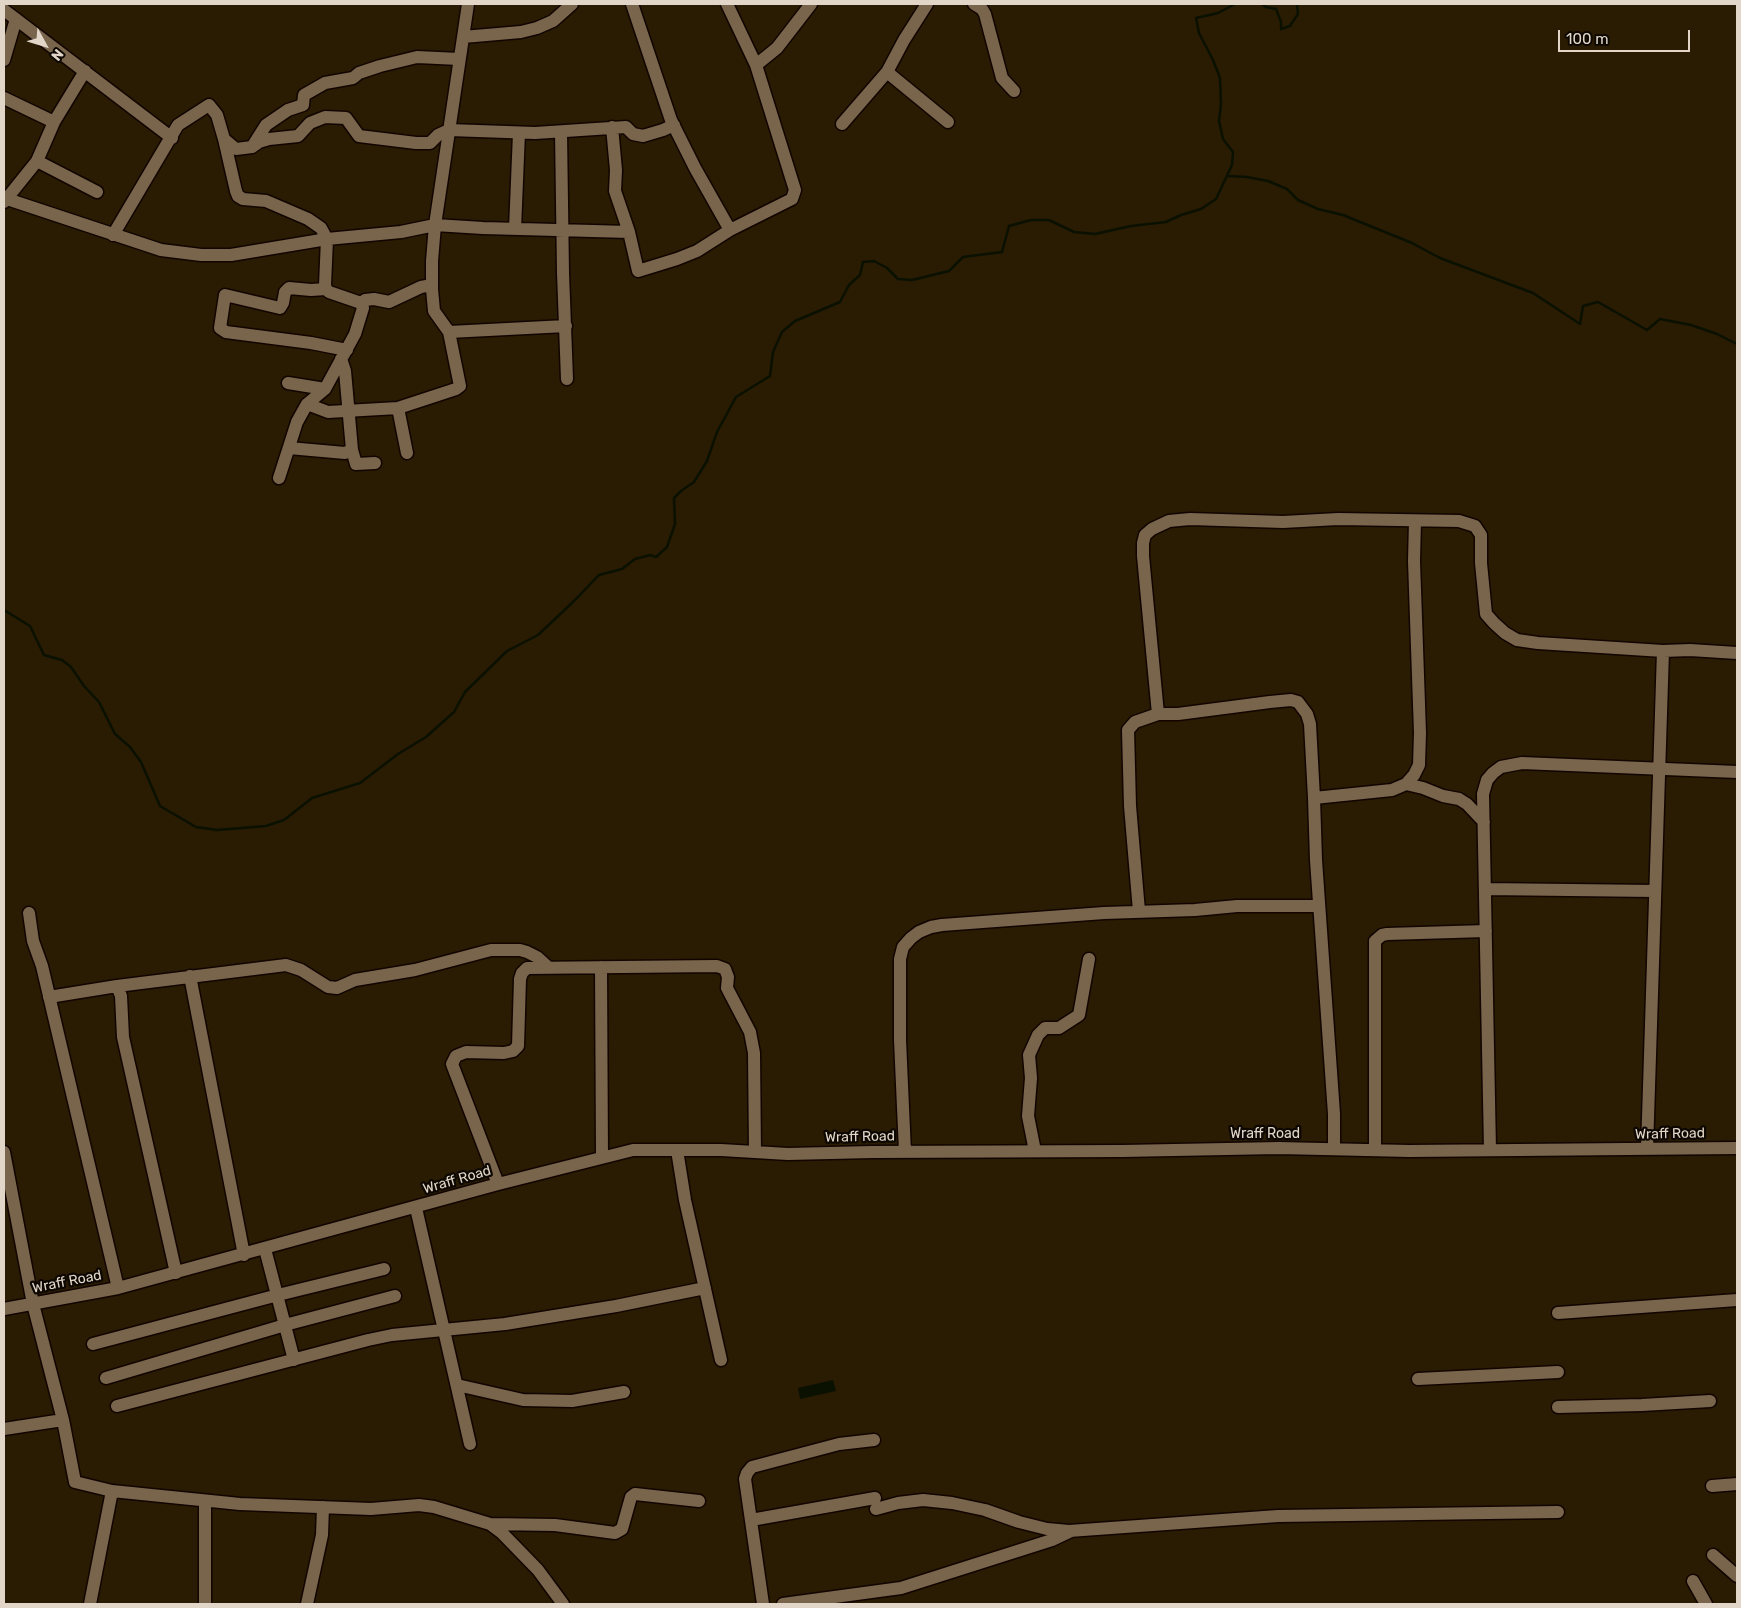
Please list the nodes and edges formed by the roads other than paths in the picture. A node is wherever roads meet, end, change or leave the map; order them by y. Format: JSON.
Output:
{"nodes":[{"id":1,"x":468,"y":4,"type":"edge"},
{"id":2,"x":572,"y":4,"type":"edge"},
{"id":3,"x":632,"y":4,"type":"edge"},
{"id":4,"x":727,"y":4,"type":"edge"},
{"id":5,"x":811,"y":4,"type":"edge"},
{"id":6,"x":927,"y":4,"type":"edge"},
{"id":7,"x":974,"y":4,"type":"edge"},
{"id":8,"x":4,"y":10,"type":"edge"},
{"id":9,"x":16,"y":19,"type":"junction"},
{"id":10,"x":463,"y":37,"type":"junction"},
{"id":11,"x":459,"y":59,"type":"junction"},
{"id":12,"x":4,"y":60,"type":"edge"},
{"id":13,"x":756,"y":65,"type":"junction"},
{"id":14,"x":86,"y":71,"type":"junction"},
{"id":15,"x":887,"y":72,"type":"junction"},
{"id":16,"x":1014,"y":91,"type":"dead end"},
{"id":17,"x":4,"y":98,"type":"edge"},
{"id":18,"x":54,"y":122,"type":"junction"},
{"id":19,"x":948,"y":122,"type":"dead end"},
{"id":20,"x":842,"y":124,"type":"dead end"},
{"id":21,"x":674,"y":125,"type":"junction"},
{"id":22,"x":612,"y":127,"type":"junction"},
{"id":23,"x":449,"y":130,"type":"junction"},
{"id":24,"x":518,"y":132,"type":"junction"},
{"id":25,"x":560,"y":132,"type":"junction"},
{"id":26,"x":172,"y":138,"type":"junction"},
{"id":27,"x":224,"y":139,"type":"junction"},
{"id":28,"x":252,"y":147,"type":"junction"},
{"id":29,"x":37,"y":161,"type":"junction"},
{"id":30,"x":97,"y":192,"type":"dead end"},
{"id":31,"x":5,"y":201,"type":"edge"},
{"id":32,"x":434,"y":225,"type":"junction"},
{"id":33,"x":515,"y":230,"type":"junction"},
{"id":34,"x":562,"y":230,"type":"junction"},
{"id":35,"x":730,"y":230,"type":"junction"},
{"id":36,"x":629,"y":232,"type":"junction"},
{"id":37,"x":113,"y":235,"type":"junction"},
{"id":38,"x":327,"y":239,"type":"junction"},
{"id":39,"x":432,"y":285,"type":"junction"},
{"id":40,"x":326,"y":289,"type":"junction"},
{"id":41,"x":361,"y":303,"type":"junction"},
{"id":42,"x":566,"y":326,"type":"junction"},
{"id":43,"x":449,"y":332,"type":"junction"},
{"id":44,"x":344,"y":355,"type":"junction"},
{"id":45,"x":567,"y":378,"type":"dead end"},
{"id":46,"x":288,"y":383,"type":"dead end"},
{"id":47,"x":325,"y":389,"type":"junction"},
{"id":48,"x":307,"y":404,"type":"junction"},
{"id":49,"x":398,"y":408,"type":"junction"},
{"id":50,"x":348,"y":410,"type":"junction"},
{"id":51,"x":289,"y":448,"type":"junction"},
{"id":52,"x":352,"y":450,"type":"junction"},
{"id":53,"x":407,"y":454,"type":"dead end"},
{"id":54,"x":375,"y":463,"type":"dead end"},
{"id":55,"x":279,"y":478,"type":"dead end"},
{"id":56,"x":1415,"y":521,"type":"junction"},
{"id":57,"x":1662,"y":651,"type":"junction"},
{"id":58,"x":1737,"y":653,"type":"edge"},
{"id":59,"x":1158,"y":714,"type":"junction"},
{"id":60,"x":1658,"y":768,"type":"junction"},
{"id":61,"x":1416,"y":771,"type":"junction"},
{"id":62,"x":1737,"y":772,"type":"edge"},
{"id":63,"x":1406,"y":784,"type":"junction"},
{"id":64,"x":1423,"y":788,"type":"junction"},
{"id":65,"x":1314,"y":798,"type":"junction"},
{"id":66,"x":1484,"y":822,"type":"junction"},
{"id":67,"x":1485,"y":889,"type":"junction"},
{"id":68,"x":1655,"y":891,"type":"junction"},
{"id":69,"x":1319,"y":906,"type":"junction"},
{"id":70,"x":1139,"y":911,"type":"junction"},
{"id":71,"x":29,"y":913,"type":"dead end"},
{"id":72,"x":1486,"y":931,"type":"junction"},
{"id":73,"x":1089,"y":959,"type":"dead end"},
{"id":74,"x":601,"y":967,"type":"junction"},
{"id":75,"x":549,"y":968,"type":"junction"},
{"id":76,"x":190,"y":976,"type":"junction"},
{"id":77,"x":117,"y":986,"type":"junction"},
{"id":78,"x":49,"y":997,"type":"junction"},
{"id":79,"x":1737,"y":1148,"type":"edge"},
{"id":80,"x":1334,"y":1149,"type":"junction"},
{"id":81,"x":1647,"y":1149,"type":"junction"},
{"id":82,"x":677,"y":1150,"type":"junction"},
{"id":83,"x":1375,"y":1150,"type":"junction"},
{"id":84,"x":1490,"y":1150,"type":"junction"},
{"id":85,"x":1035,"y":1151,"type":"junction"},
{"id":86,"x":4,"y":1152,"type":"edge"},
{"id":87,"x":755,"y":1152,"type":"junction"},
{"id":88,"x":905,"y":1152,"type":"junction"},
{"id":89,"x":602,"y":1157,"type":"junction"},
{"id":90,"x":498,"y":1184,"type":"junction"},
{"id":91,"x":416,"y":1208,"type":"junction"},
{"id":92,"x":265,"y":1249,"type":"junction"},
{"id":93,"x":244,"y":1255,"type":"junction"},
{"id":94,"x":384,"y":1268,"type":"dead end"},
{"id":95,"x":176,"y":1272,"type":"junction"},
{"id":96,"x":118,"y":1288,"type":"junction"},
{"id":97,"x":705,"y":1288,"type":"junction"},
{"id":98,"x":278,"y":1294,"type":"junction"},
{"id":99,"x":395,"y":1296,"type":"dead end"},
{"id":100,"x":1737,"y":1300,"type":"edge"},
{"id":101,"x":33,"y":1304,"type":"junction"},
{"id":102,"x":4,"y":1309,"type":"edge"},
{"id":103,"x":1558,"y":1313,"type":"dead end"},
{"id":104,"x":285,"y":1325,"type":"junction"},
{"id":105,"x":444,"y":1330,"type":"junction"},
{"id":106,"x":93,"y":1344,"type":"dead end"},
{"id":107,"x":294,"y":1360,"type":"junction"},
{"id":108,"x":721,"y":1360,"type":"dead end"},
{"id":109,"x":1558,"y":1372,"type":"dead end"},
{"id":110,"x":106,"y":1378,"type":"dead end"},
{"id":111,"x":1418,"y":1379,"type":"dead end"},
{"id":112,"x":458,"y":1385,"type":"junction"},
{"id":113,"x":624,"y":1392,"type":"dead end"},
{"id":114,"x":1710,"y":1400,"type":"dead end"},
{"id":115,"x":117,"y":1406,"type":"dead end"},
{"id":116,"x":1558,"y":1407,"type":"dead end"},
{"id":117,"x":63,"y":1420,"type":"junction"},
{"id":118,"x":4,"y":1429,"type":"edge"},
{"id":119,"x":874,"y":1440,"type":"dead end"},
{"id":120,"x":470,"y":1444,"type":"dead end"},
{"id":121,"x":1737,"y":1484,"type":"edge"},
{"id":122,"x":1712,"y":1486,"type":"dead end"},
{"id":123,"x":112,"y":1491,"type":"junction"},
{"id":124,"x":204,"y":1501,"type":"junction"},
{"id":125,"x":699,"y":1501,"type":"dead end"},
{"id":126,"x":323,"y":1507,"type":"junction"},
{"id":127,"x":1558,"y":1512,"type":"dead end"},
{"id":128,"x":752,"y":1520,"type":"junction"},
{"id":129,"x":490,"y":1524,"type":"junction"},
{"id":130,"x":1071,"y":1531,"type":"junction"},
{"id":131,"x":1713,"y":1555,"type":"dead end"},
{"id":132,"x":1737,"y":1576,"type":"edge"},
{"id":133,"x":1693,"y":1581,"type":"dead end"},
{"id":134,"x":90,"y":1604,"type":"edge"},
{"id":135,"x":205,"y":1604,"type":"edge"},
{"id":136,"x":307,"y":1604,"type":"edge"},
{"id":137,"x":563,"y":1604,"type":"edge"},
{"id":138,"x":763,"y":1604,"type":"edge"},
{"id":139,"x":783,"y":1604,"type":"edge"},
{"id":140,"x":1706,"y":1604,"type":"edge"}],
"edges":[{"from":1,"to":10,"type":"street"},
{"from":2,"to":10,"type":"street"},
{"from":3,"to":21,"type":"street"},
{"from":4,"to":13,"type":"street"},
{"from":5,"to":13,"type":"street"},
{"from":6,"to":15,"type":"street"},
{"from":7,"to":16,"type":"street"},
{"from":8,"to":9,"type":"street"},
{"from":9,"to":12,"type":"street"},
{"from":9,"to":14,"type":"street"},
{"from":10,"to":11,"type":"street"},
{"from":11,"to":23,"type":"street"},
{"from":11,"to":28,"type":"street"},
{"from":13,"to":35,"type":"street"},
{"from":14,"to":18,"type":"street"},
{"from":14,"to":26,"type":"street"},
{"from":15,"to":19,"type":"street"},
{"from":15,"to":20,"type":"street"},
{"from":17,"to":18,"type":"street"},
{"from":18,"to":29,"type":"street"},
{"from":21,"to":22,"type":"street"},
{"from":21,"to":35,"type":"street"},
{"from":22,"to":25,"type":"street"},
{"from":22,"to":36,"type":"street"},
{"from":23,"to":24,"type":"street"},
{"from":23,"to":28,"type":"street"},
{"from":23,"to":32,"type":"street"},
{"from":24,"to":25,"type":"street"},
{"from":24,"to":33,"type":"street"},
{"from":25,"to":34,"type":"street"},
{"from":26,"to":27,"type":"street"},
{"from":26,"to":37,"type":"street"},
{"from":27,"to":28,"type":"street"},
{"from":27,"to":38,"type":"street"},
{"from":29,"to":30,"type":"street"},
{"from":29,"to":31,"type":"street"},
{"from":31,"to":37,"type":"street"},
{"from":32,"to":33,"type":"street"},
{"from":32,"to":38,"type":"street"},
{"from":32,"to":39,"type":"street"},
{"from":33,"to":34,"type":"street"},
{"from":34,"to":36,"type":"street"},
{"from":34,"to":42,"type":"street"},
{"from":35,"to":36,"type":"street"},
{"from":37,"to":38,"type":"street"},
{"from":38,"to":40,"type":"street"},
{"from":39,"to":41,"type":"street"},
{"from":39,"to":43,"type":"street"},
{"from":40,"to":41,"type":"street"},
{"from":40,"to":44,"type":"street"},
{"from":41,"to":44,"type":"street"},
{"from":42,"to":43,"type":"street"},
{"from":42,"to":45,"type":"street"},
{"from":43,"to":49,"type":"street"},
{"from":44,"to":47,"type":"street"},
{"from":44,"to":50,"type":"street"},
{"from":46,"to":47,"type":"street"},
{"from":47,"to":48,"type":"street"},
{"from":48,"to":50,"type":"street"},
{"from":48,"to":51,"type":"street"},
{"from":49,"to":50,"type":"street"},
{"from":49,"to":53,"type":"street"},
{"from":50,"to":52,"type":"street"},
{"from":51,"to":52,"type":"street"},
{"from":51,"to":55,"type":"street"},
{"from":52,"to":54,"type":"street"},
{"from":56,"to":57,"type":"street"},
{"from":56,"to":59,"type":"street"},
{"from":56,"to":61,"type":"street"},
{"from":57,"to":58,"type":"street"},
{"from":57,"to":60,"type":"street"},
{"from":59,"to":65,"type":"street"},
{"from":59,"to":70,"type":"street"},
{"from":60,"to":62,"type":"street"},
{"from":60,"to":66,"type":"street"},
{"from":60,"to":68,"type":"street"},
{"from":61,"to":63,"type":"street"},
{"from":61,"to":64,"type":"street"},
{"from":63,"to":64,"type":"street"},
{"from":63,"to":65,"type":"street"},
{"from":64,"to":66,"type":"street"},
{"from":65,"to":69,"type":"street"},
{"from":66,"to":67,"type":"street"},
{"from":67,"to":68,"type":"street"},
{"from":67,"to":72,"type":"street"},
{"from":68,"to":81,"type":"street"},
{"from":69,"to":70,"type":"street"},
{"from":69,"to":80,"type":"street"},
{"from":70,"to":88,"type":"street"},
{"from":71,"to":78,"type":"street"},
{"from":72,"to":83,"type":"street"},
{"from":72,"to":84,"type":"street"},
{"from":73,"to":85,"type":"street"},
{"from":74,"to":75,"type":"street"},
{"from":74,"to":87,"type":"street"},
{"from":74,"to":89,"type":"street"},
{"from":75,"to":76,"type":"street"},
{"from":75,"to":90,"type":"street"},
{"from":76,"to":77,"type":"street"},
{"from":76,"to":93,"type":"street"},
{"from":77,"to":78,"type":"street"},
{"from":77,"to":95,"type":"street"},
{"from":78,"to":96,"type":"street"},
{"from":79,"to":81,"type":"street","name":"Wraff Road"},
{"from":80,"to":83,"type":"street","name":"Wraff Road"},
{"from":80,"to":85,"type":"street","name":"Wraff Road"},
{"from":81,"to":84,"type":"street","name":"Wraff Road"},
{"from":82,"to":87,"type":"street","name":"Wraff Road"},
{"from":82,"to":89,"type":"street","name":"Wraff Road"},
{"from":82,"to":97,"type":"street"},
{"from":83,"to":84,"type":"street","name":"Wraff Road"},
{"from":85,"to":88,"type":"street","name":"Wraff Road"},
{"from":86,"to":101,"type":"street"},
{"from":87,"to":88,"type":"street","name":"Wraff Road"},
{"from":89,"to":90,"type":"street","name":"Wraff Road"},
{"from":90,"to":91,"type":"street","name":"Wraff Road"},
{"from":91,"to":92,"type":"street","name":"Wraff Road"},
{"from":91,"to":105,"type":"street"},
{"from":92,"to":93,"type":"street","name":"Wraff Road"},
{"from":92,"to":98,"type":"street"},
{"from":93,"to":95,"type":"street","name":"Wraff Road"},
{"from":94,"to":98,"type":"street"},
{"from":95,"to":96,"type":"street","name":"Wraff Road"},
{"from":96,"to":101,"type":"street","name":"Wraff Road"},
{"from":97,"to":105,"type":"street"},
{"from":97,"to":108,"type":"street"},
{"from":98,"to":104,"type":"street"},
{"from":98,"to":106,"type":"street"},
{"from":99,"to":104,"type":"street"},
{"from":100,"to":103,"type":"street"},
{"from":101,"to":102,"type":"street","name":"Wraff Road"},
{"from":101,"to":117,"type":"street"},
{"from":104,"to":107,"type":"street"},
{"from":104,"to":110,"type":"street"},
{"from":105,"to":107,"type":"street"},
{"from":105,"to":112,"type":"street"},
{"from":107,"to":115,"type":"street"},
{"from":109,"to":111,"type":"street"},
{"from":112,"to":113,"type":"street"},
{"from":112,"to":120,"type":"street"},
{"from":114,"to":116,"type":"street"},
{"from":117,"to":118,"type":"street"},
{"from":117,"to":123,"type":"street"},
{"from":119,"to":128,"type":"street"},
{"from":121,"to":122,"type":"street"},
{"from":123,"to":124,"type":"street"},
{"from":123,"to":134,"type":"street"},
{"from":124,"to":126,"type":"street"},
{"from":124,"to":135,"type":"street"},
{"from":125,"to":129,"type":"street"},
{"from":126,"to":129,"type":"street"},
{"from":126,"to":136,"type":"street"},
{"from":127,"to":130,"type":"street"},
{"from":128,"to":130,"type":"street"},
{"from":128,"to":138,"type":"street"},
{"from":129,"to":137,"type":"street"},
{"from":130,"to":139,"type":"street"},
{"from":131,"to":132,"type":"street"},
{"from":133,"to":140,"type":"street"}]}
